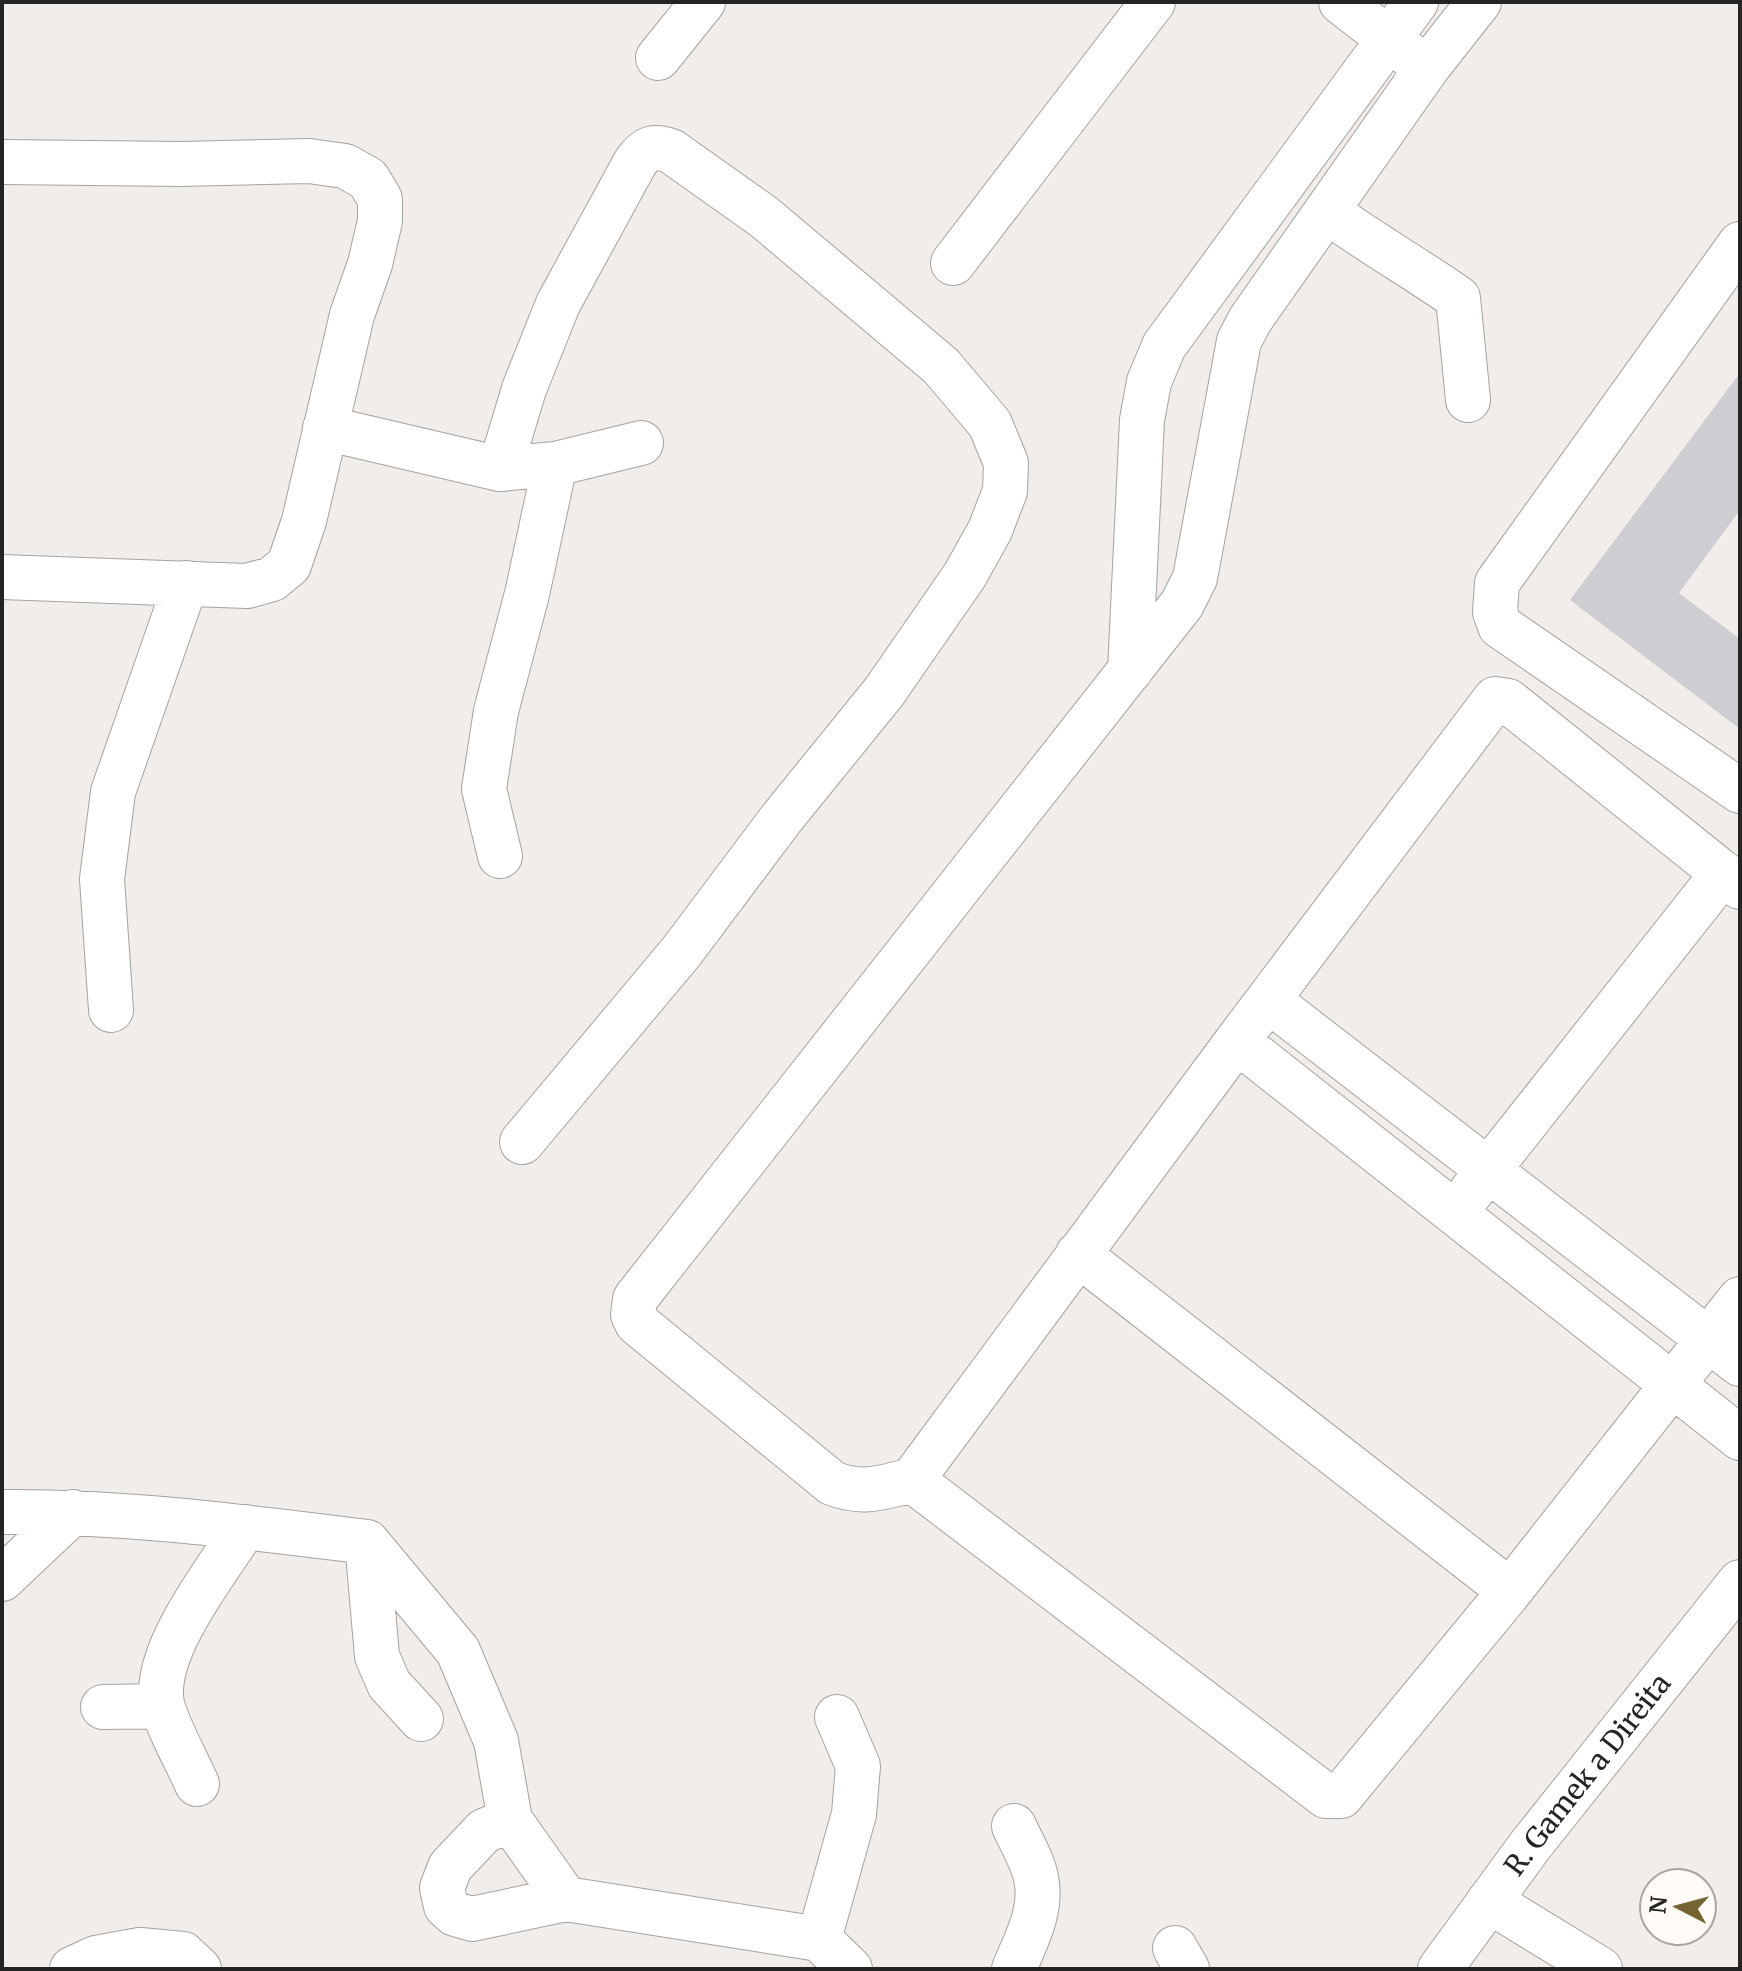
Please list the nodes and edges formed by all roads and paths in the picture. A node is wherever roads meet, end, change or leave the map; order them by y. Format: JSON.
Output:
{"nodes":[{"id":1,"x":703,"y":2,"type":"edge"},
{"id":2,"x":1153,"y":2,"type":"edge"},
{"id":3,"x":1341,"y":2,"type":"edge"},
{"id":4,"x":1416,"y":2,"type":"edge"},
{"id":5,"x":1479,"y":2,"type":"edge"},
{"id":6,"x":1388,"y":38,"type":"junction"},
{"id":7,"x":658,"y":58,"type":"dead end"},
{"id":8,"x":1427,"y":68,"type":"junction"},
{"id":9,"x":2,"y":162,"type":"edge"},
{"id":10,"x":1327,"y":211,"type":"junction"},
{"id":11,"x":1740,"y":244,"type":"edge"},
{"id":12,"x":953,"y":263,"type":"dead end"},
{"id":13,"x":1468,"y":400,"type":"dead end"},
{"id":14,"x":325,"y":428,"type":"junction"},
{"id":15,"x":641,"y":443,"type":"dead end"},
{"id":16,"x":555,"y":464,"type":"junction"},
{"id":17,"x":500,"y":469,"type":"junction"},
{"id":18,"x":2,"y":577,"type":"edge"},
{"id":19,"x":186,"y":583,"type":"junction"},
{"id":20,"x":1130,"y":671,"type":"junction"},
{"id":21,"x":1740,"y":791,"type":"edge"},
{"id":22,"x":500,"y":856,"type":"dead end"},
{"id":23,"x":1731,"y":880,"type":"edge"},
{"id":24,"x":1268,"y":1000,"type":"junction"},
{"id":25,"x":111,"y":1010,"type":"dead end"},
{"id":26,"x":1237,"y":1041,"type":"junction"},
{"id":27,"x":522,"y":1142,"type":"dead end"},
{"id":28,"x":1489,"y":1170,"type":"junction"},
{"id":29,"x":1455,"y":1213,"type":"junction"},
{"id":30,"x":1078,"y":1254,"type":"junction"},
{"id":31,"x":1740,"y":1299,"type":"edge"},
{"id":32,"x":1724,"y":1352,"type":"edge"},
{"id":33,"x":1671,"y":1384,"type":"junction"},
{"id":34,"x":1740,"y":1438,"type":"edge"},
{"id":35,"x":912,"y":1480,"type":"junction"},
{"id":36,"x":2,"y":1512,"type":"edge"},
{"id":37,"x":73,"y":1512,"type":"junction"},
{"id":38,"x":245,"y":1527,"type":"junction"},
{"id":39,"x":367,"y":1542,"type":"junction"},
{"id":40,"x":2,"y":1579,"type":"edge"},
{"id":41,"x":1740,"y":1582,"type":"edge"},
{"id":42,"x":1510,"y":1591,"type":"junction"},
{"id":43,"x":162,"y":1706,"type":"junction"},
{"id":44,"x":103,"y":1707,"type":"dead end"},
{"id":45,"x":837,"y":1717,"type":"dead end"},
{"id":46,"x":421,"y":1719,"type":"dead end"},
{"id":47,"x":197,"y":1784,"type":"dead end"},
{"id":48,"x":510,"y":1820,"type":"junction"},
{"id":49,"x":1014,"y":1826,"type":"dead end"},
{"id":50,"x":566,"y":1899,"type":"junction"},
{"id":51,"x":1489,"y":1901,"type":"junction"},
{"id":52,"x":819,"y":1939,"type":"junction"},
{"id":53,"x":72,"y":1969,"type":"edge"},
{"id":54,"x":199,"y":1969,"type":"edge"},
{"id":55,"x":850,"y":1969,"type":"edge"},
{"id":56,"x":1014,"y":1969,"type":"edge"},
{"id":57,"x":1440,"y":1969,"type":"edge"},
{"id":58,"x":1600,"y":1969,"type":"edge"}],
"edges":[{"from":1,"to":7,"type":"street"},
{"from":2,"to":12,"type":"street"},
{"from":3,"to":6,"type":"street"},
{"from":4,"to":6,"type":"street"},
{"from":5,"to":8,"type":"street"},
{"from":6,"to":8,"type":"street"},
{"from":6,"to":20,"type":"street"},
{"from":8,"to":10,"type":"street"},
{"from":9,"to":14,"type":"street"},
{"from":10,"to":13,"type":"street"},
{"from":10,"to":20,"type":"street"},
{"from":11,"to":21,"type":"street"},
{"from":14,"to":17,"type":"street"},
{"from":14,"to":19,"type":"street"},
{"from":15,"to":16,"type":"street"},
{"from":16,"to":17,"type":"street"},
{"from":16,"to":22,"type":"street"},
{"from":17,"to":27,"type":"street"},
{"from":18,"to":19,"type":"street"},
{"from":19,"to":25,"type":"street"},
{"from":20,"to":35,"type":"street"},
{"from":23,"to":24,"type":"street"},
{"from":23,"to":28,"type":"street"},
{"from":24,"to":26,"type":"street"},
{"from":24,"to":28,"type":"street"},
{"from":26,"to":29,"type":"street"},
{"from":26,"to":30,"type":"street"},
{"from":28,"to":29,"type":"street"},
{"from":28,"to":32,"type":"street"},
{"from":29,"to":33,"type":"street"},
{"from":30,"to":35,"type":"street"},
{"from":30,"to":42,"type":"street"},
{"from":31,"to":32,"type":"street"},
{"from":32,"to":33,"type":"street"},
{"from":33,"to":34,"type":"street"},
{"from":33,"to":42,"type":"street"},
{"from":35,"to":42,"type":"street"},
{"from":36,"to":37,"type":"street"},
{"from":37,"to":38,"type":"street"},
{"from":37,"to":40,"type":"street"},
{"from":38,"to":39,"type":"street"},
{"from":38,"to":43,"type":"street"},
{"from":39,"to":46,"type":"street"},
{"from":39,"to":48,"type":"street"},
{"from":41,"to":51,"type":"street","name":"R. Gamek a Direita"},
{"from":43,"to":44,"type":"street"},
{"from":43,"to":47,"type":"street"},
{"from":45,"to":52,"type":"street"},
{"from":48,"to":50,"type":"street"},
{"from":48,"to":50,"type":"street"},
{"from":49,"to":56,"type":"street"},
{"from":50,"to":52,"type":"street"},
{"from":51,"to":57,"type":"street","name":"R. Gamek a Direita"},
{"from":51,"to":58,"type":"street"},
{"from":52,"to":55,"type":"street"},
{"from":53,"to":54,"type":"street"}]}
